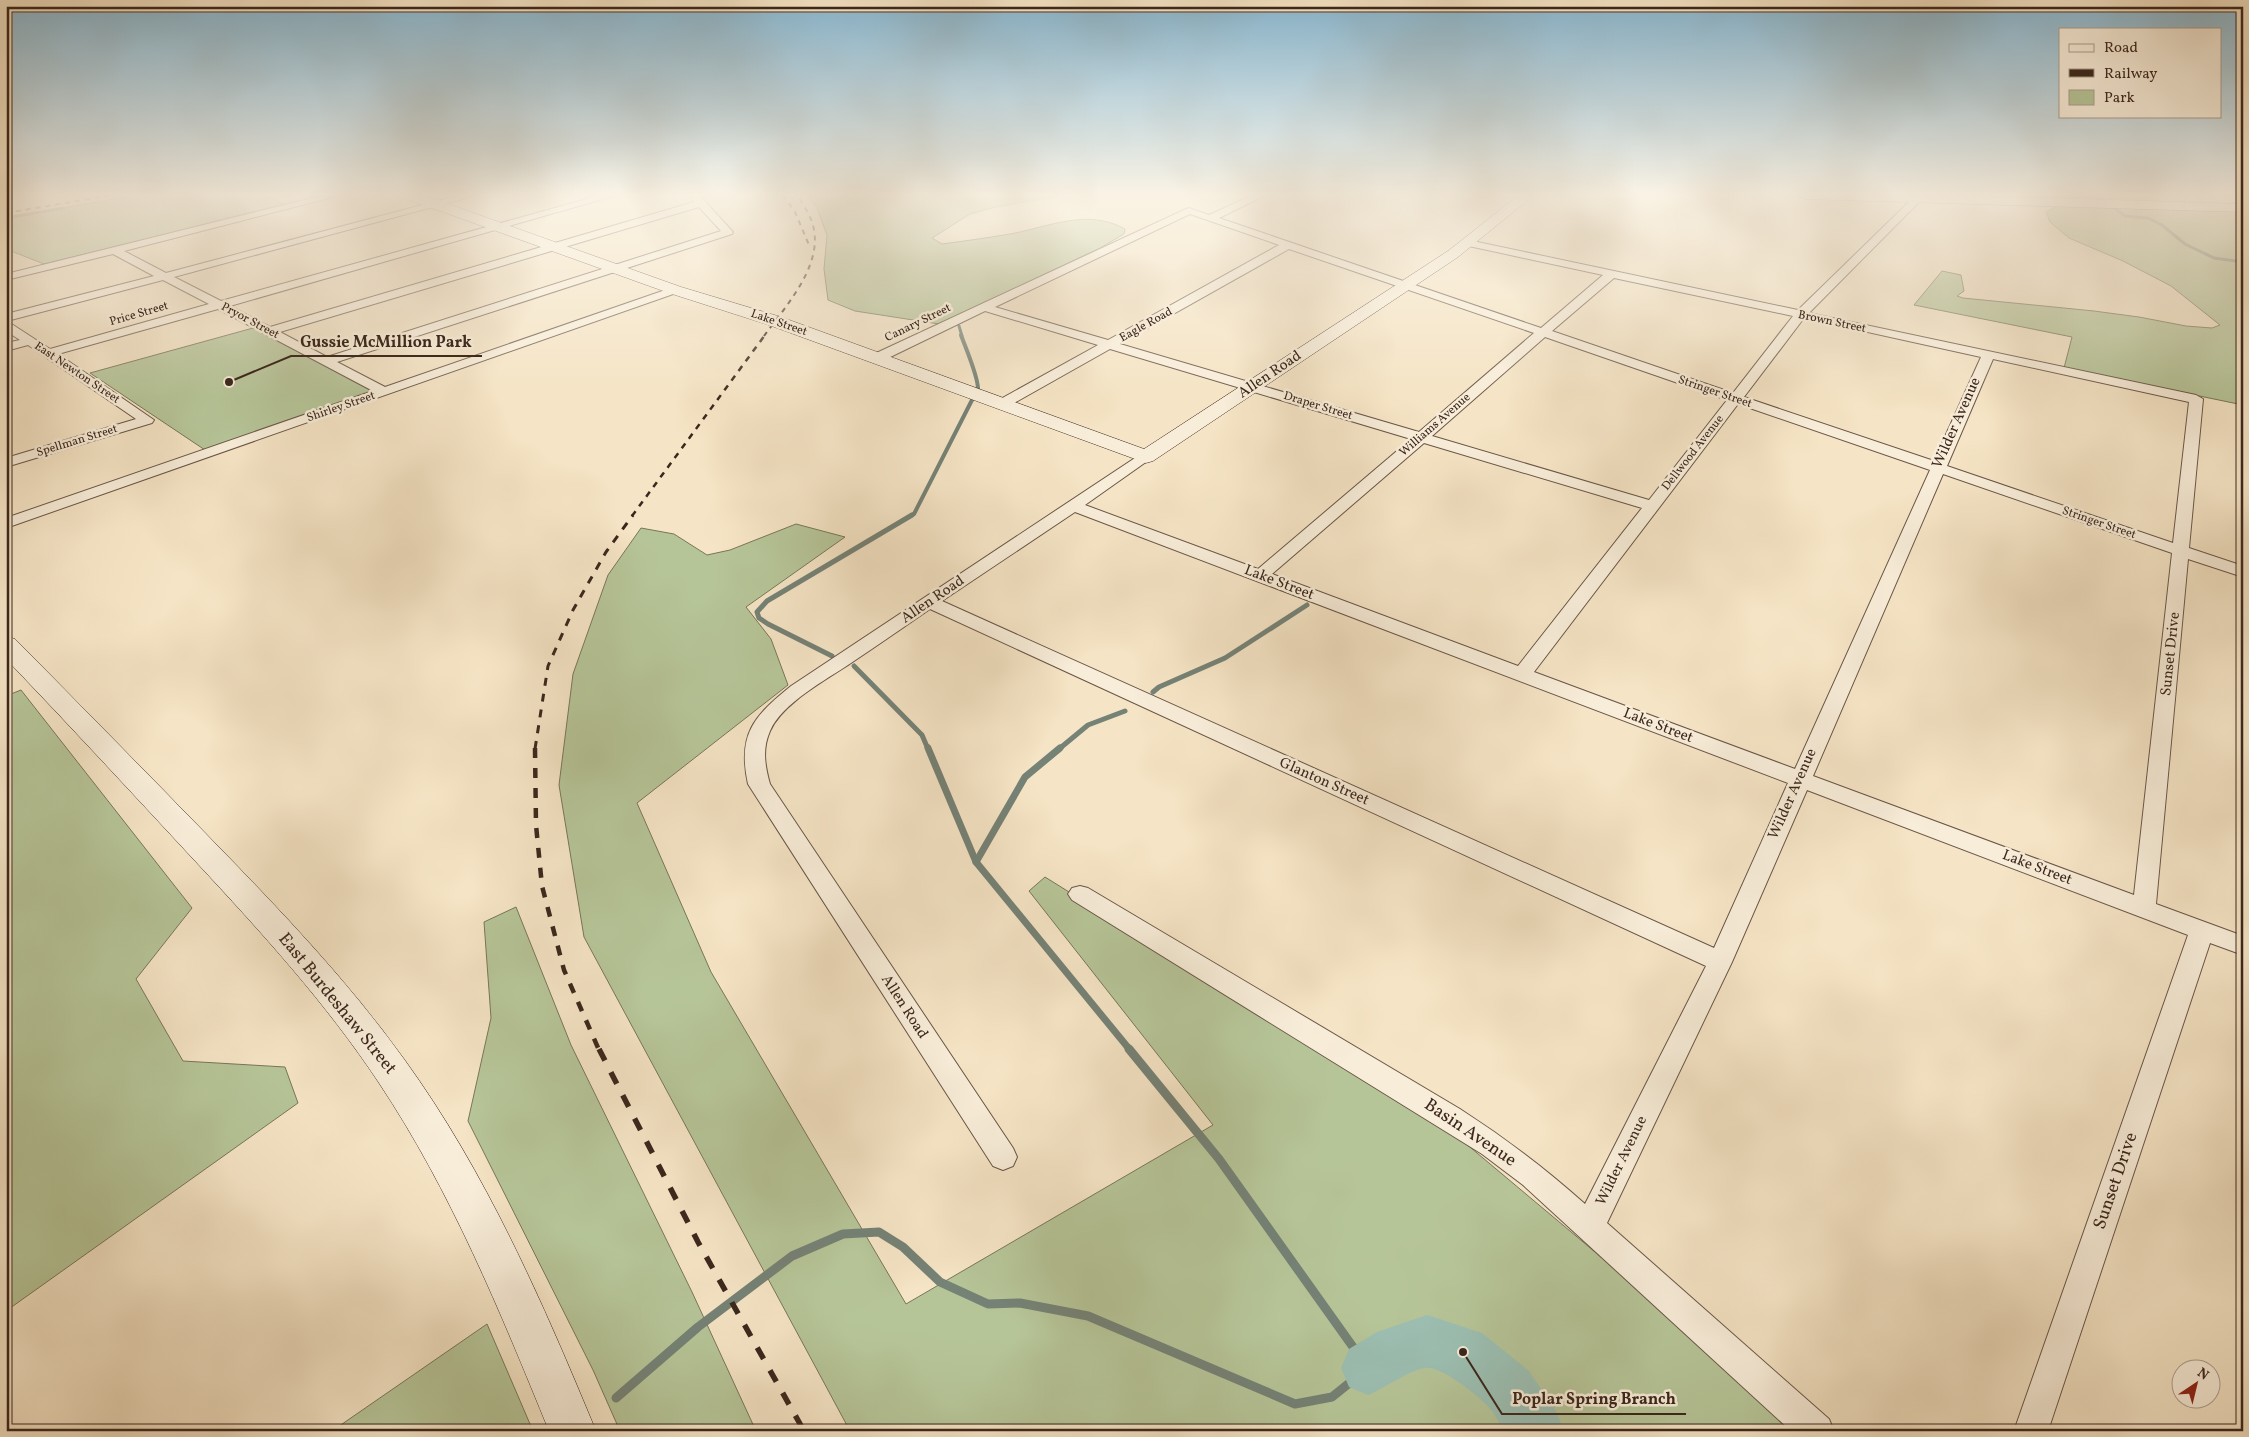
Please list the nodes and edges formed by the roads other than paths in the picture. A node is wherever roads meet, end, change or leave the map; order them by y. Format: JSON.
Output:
{"nodes":[{"id":1,"x":66,"y":262,"type":"edge"},
{"id":2,"x":137,"y":262,"type":"edge"},
{"id":3,"x":217,"y":262,"type":"edge"},
{"id":4,"x":376,"y":262,"type":"edge"},
{"id":5,"x":500,"y":262,"type":"edge"},
{"id":6,"x":596,"y":262,"type":"edge"},
{"id":7,"x":635,"y":262,"type":"edge"},
{"id":8,"x":1079,"y":262,"type":"edge"},
{"id":9,"x":1258,"y":262,"type":"edge"},
{"id":10,"x":1338,"y":262,"type":"edge"},
{"id":11,"x":1439,"y":262,"type":"edge"},
{"id":12,"x":1556,"y":262,"type":"edge"},
{"id":13,"x":1853,"y":262,"type":"edge"},
{"id":14,"x":614,"y":269,"type":"junction"},
{"id":15,"x":1611,"y":274,"type":"junction"},
{"id":16,"x":164,"y":276,"type":"junction"},
{"id":17,"x":6,"y":277,"type":"edge"},
{"id":18,"x":1405,"y":285,"type":"junction"},
{"id":19,"x":675,"y":290,"type":"junction"},
{"id":20,"x":220,"y":305,"type":"junction"},
{"id":21,"x":983,"y":307,"type":"junction"},
{"id":22,"x":1800,"y":315,"type":"junction"},
{"id":23,"x":6,"y":318,"type":"edge"},
{"id":24,"x":6,"y":325,"type":"edge"},
{"id":25,"x":270,"y":331,"type":"junction"},
{"id":26,"x":1542,"y":333,"type":"junction"},
{"id":27,"x":30,"y":341,"type":"junction"},
{"id":28,"x":1110,"y":345,"type":"junction"},
{"id":29,"x":6,"y":347,"type":"edge"},
{"id":30,"x":49,"y":353,"type":"junction"},
{"id":31,"x":1988,"y":355,"type":"junction"},
{"id":32,"x":877,"y":358,"type":"junction"},
{"id":33,"x":327,"y":361,"type":"junction"},
{"id":34,"x":1252,"y":387,"type":"junction"},
{"id":35,"x":385,"y":392,"type":"junction"},
{"id":36,"x":1736,"y":399,"type":"junction"},
{"id":37,"x":2196,"y":399,"type":"joint"},
{"id":38,"x":1002,"y":404,"type":"junction"},
{"id":39,"x":148,"y":420,"type":"joint"},
{"id":40,"x":1421,"y":437,"type":"junction"},
{"id":41,"x":1146,"y":457,"type":"junction"},
{"id":42,"x":6,"y":463,"type":"edge"},
{"id":43,"x":1937,"y":468,"type":"junction"},
{"id":44,"x":1074,"y":506,"type":"junction"},
{"id":45,"x":1652,"y":506,"type":"junction"},
{"id":46,"x":6,"y":523,"type":"edge"},
{"id":47,"x":2182,"y":551,"type":"junction"},
{"id":48,"x":2243,"y":572,"type":"edge"},
{"id":49,"x":1260,"y":576,"type":"junction"},
{"id":50,"x":929,"y":602,"type":"junction"},
{"id":51,"x":6,"y":644,"type":"edge"},
{"id":52,"x":1522,"y":674,"type":"junction"},
{"id":53,"x":1800,"y":779,"type":"junction"},
{"id":54,"x":1080,"y":894,"type":"dead end"},
{"id":55,"x":2144,"y":909,"type":"junction"},
{"id":56,"x":2202,"y":930,"type":"junction"},
{"id":57,"x":2243,"y":946,"type":"edge"},
{"id":58,"x":1720,"y":962,"type":"junction"},
{"id":59,"x":1002,"y":1158,"type":"dead end"},
{"id":60,"x":1589,"y":1228,"type":"junction"},
{"id":61,"x":573,"y":1431,"type":"edge"},
{"id":62,"x":1817,"y":1431,"type":"edge"},
{"id":63,"x":2031,"y":1431,"type":"edge"}],
"edges":[{"from":1,"to":17,"type":"street"},
{"from":2,"to":16,"type":"street","name":"Pryor Street"},
{"from":3,"to":16,"type":"street"},
{"from":4,"to":20,"type":"street","name":"Price Street"},
{"from":5,"to":25,"type":"street"},
{"from":6,"to":14,"type":"street","name":"Lake Street"},
{"from":7,"to":14,"type":"street"},
{"from":8,"to":21,"type":"street","name":"Canary Street"},
{"from":9,"to":28,"type":"street","name":"Eagle Road"},
{"from":10,"to":18,"type":"street","name":"Stringer Street"},
{"from":11,"to":18,"type":"street","name":"Allen Road"},
{"from":12,"to":15,"type":"street","name":"Brown Street"},
{"from":13,"to":22,"type":"street","name":"Dellwood Avenue"},
{"from":14,"to":19,"type":"street","name":"Lake Street"},
{"from":14,"to":33,"type":"street"},
{"from":15,"to":22,"type":"street","name":"Brown Street"},
{"from":15,"to":26,"type":"street","name":"Williams Avenue"},
{"from":16,"to":20,"type":"street","name":"Pryor Street"},
{"from":16,"to":23,"type":"street"},
{"from":18,"to":26,"type":"street","name":"Stringer Street"},
{"from":18,"to":34,"type":"street","name":"Allen Road"},
{"from":19,"to":32,"type":"street","name":"Lake Street"},
{"from":19,"to":35,"type":"street","name":"Shirley Street"},
{"from":20,"to":25,"type":"street","name":"Pryor Street"},
{"from":20,"to":30,"type":"street","name":"Price Street"},
{"from":21,"to":28,"type":"street","name":"Draper Street"},
{"from":21,"to":32,"type":"street","name":"Canary Street"},
{"from":22,"to":31,"type":"street","name":"Brown Street"},
{"from":22,"to":36,"type":"street","name":"Dellwood Avenue"},
{"from":24,"to":27,"type":"street","name":"East Newton Street"},
{"from":25,"to":33,"type":"street","name":"Pryor Street"},
{"from":26,"to":36,"type":"street","name":"Stringer Street"},
{"from":26,"to":40,"type":"street","name":"Williams Avenue"},
{"from":27,"to":29,"type":"street"},
{"from":27,"to":30,"type":"street","name":"East Newton Street"},
{"from":28,"to":34,"type":"street","name":"Draper Street"},
{"from":28,"to":38,"type":"street","name":"Eagle Road"},
{"from":30,"to":39,"type":"street","name":"East Newton Street"},
{"from":31,"to":37,"type":"street","name":"Brown Street"},
{"from":31,"to":43,"type":"street","name":"Wilder Avenue"},
{"from":32,"to":38,"type":"street","name":"Lake Street"},
{"from":33,"to":35,"type":"street","name":"Pryor Street"},
{"from":34,"to":40,"type":"street","name":"Draper Street"},
{"from":34,"to":41,"type":"street","name":"Allen Road"},
{"from":35,"to":46,"type":"street","name":"Shirley Street"},
{"from":36,"to":43,"type":"street","name":"Stringer Street"},
{"from":36,"to":45,"type":"street","name":"Dellwood Avenue"},
{"from":37,"to":47,"type":"street","name":"Sunset Drive"},
{"from":38,"to":41,"type":"street","name":"Lake Street"},
{"from":39,"to":42,"type":"street","name":"Spellman Street"},
{"from":40,"to":45,"type":"street","name":"Draper Street"},
{"from":40,"to":49,"type":"street","name":"Williams Avenue"},
{"from":41,"to":44,"type":"street","name":"Allen Road"},
{"from":43,"to":47,"type":"street","name":"Stringer Street"},
{"from":43,"to":53,"type":"street","name":"Wilder Avenue"},
{"from":44,"to":49,"type":"street","name":"Lake Street"},
{"from":44,"to":50,"type":"street","name":"Allen Road"},
{"from":45,"to":52,"type":"street","name":"Dellwood Avenue"},
{"from":47,"to":48,"type":"street","name":"Stringer Street"},
{"from":47,"to":55,"type":"street","name":"Sunset Drive"},
{"from":49,"to":52,"type":"street","name":"Lake Street"},
{"from":50,"to":58,"type":"street","name":"Glanton Street"},
{"from":50,"to":59,"type":"street","name":"Allen Road"},
{"from":51,"to":61,"type":"street","name":"East Burdeshaw Street"},
{"from":52,"to":53,"type":"street","name":"Lake Street"},
{"from":53,"to":55,"type":"street","name":"Lake Street"},
{"from":53,"to":58,"type":"street","name":"Wilder Avenue"},
{"from":54,"to":60,"type":"street","name":"Basin Avenue"},
{"from":55,"to":56,"type":"street","name":"Lake Street"},
{"from":56,"to":57,"type":"street","name":"Lake Street"},
{"from":56,"to":63,"type":"street","name":"Sunset Drive"},
{"from":58,"to":60,"type":"street","name":"Wilder Avenue"},
{"from":60,"to":62,"type":"street","name":"Basin Avenue"}]}
